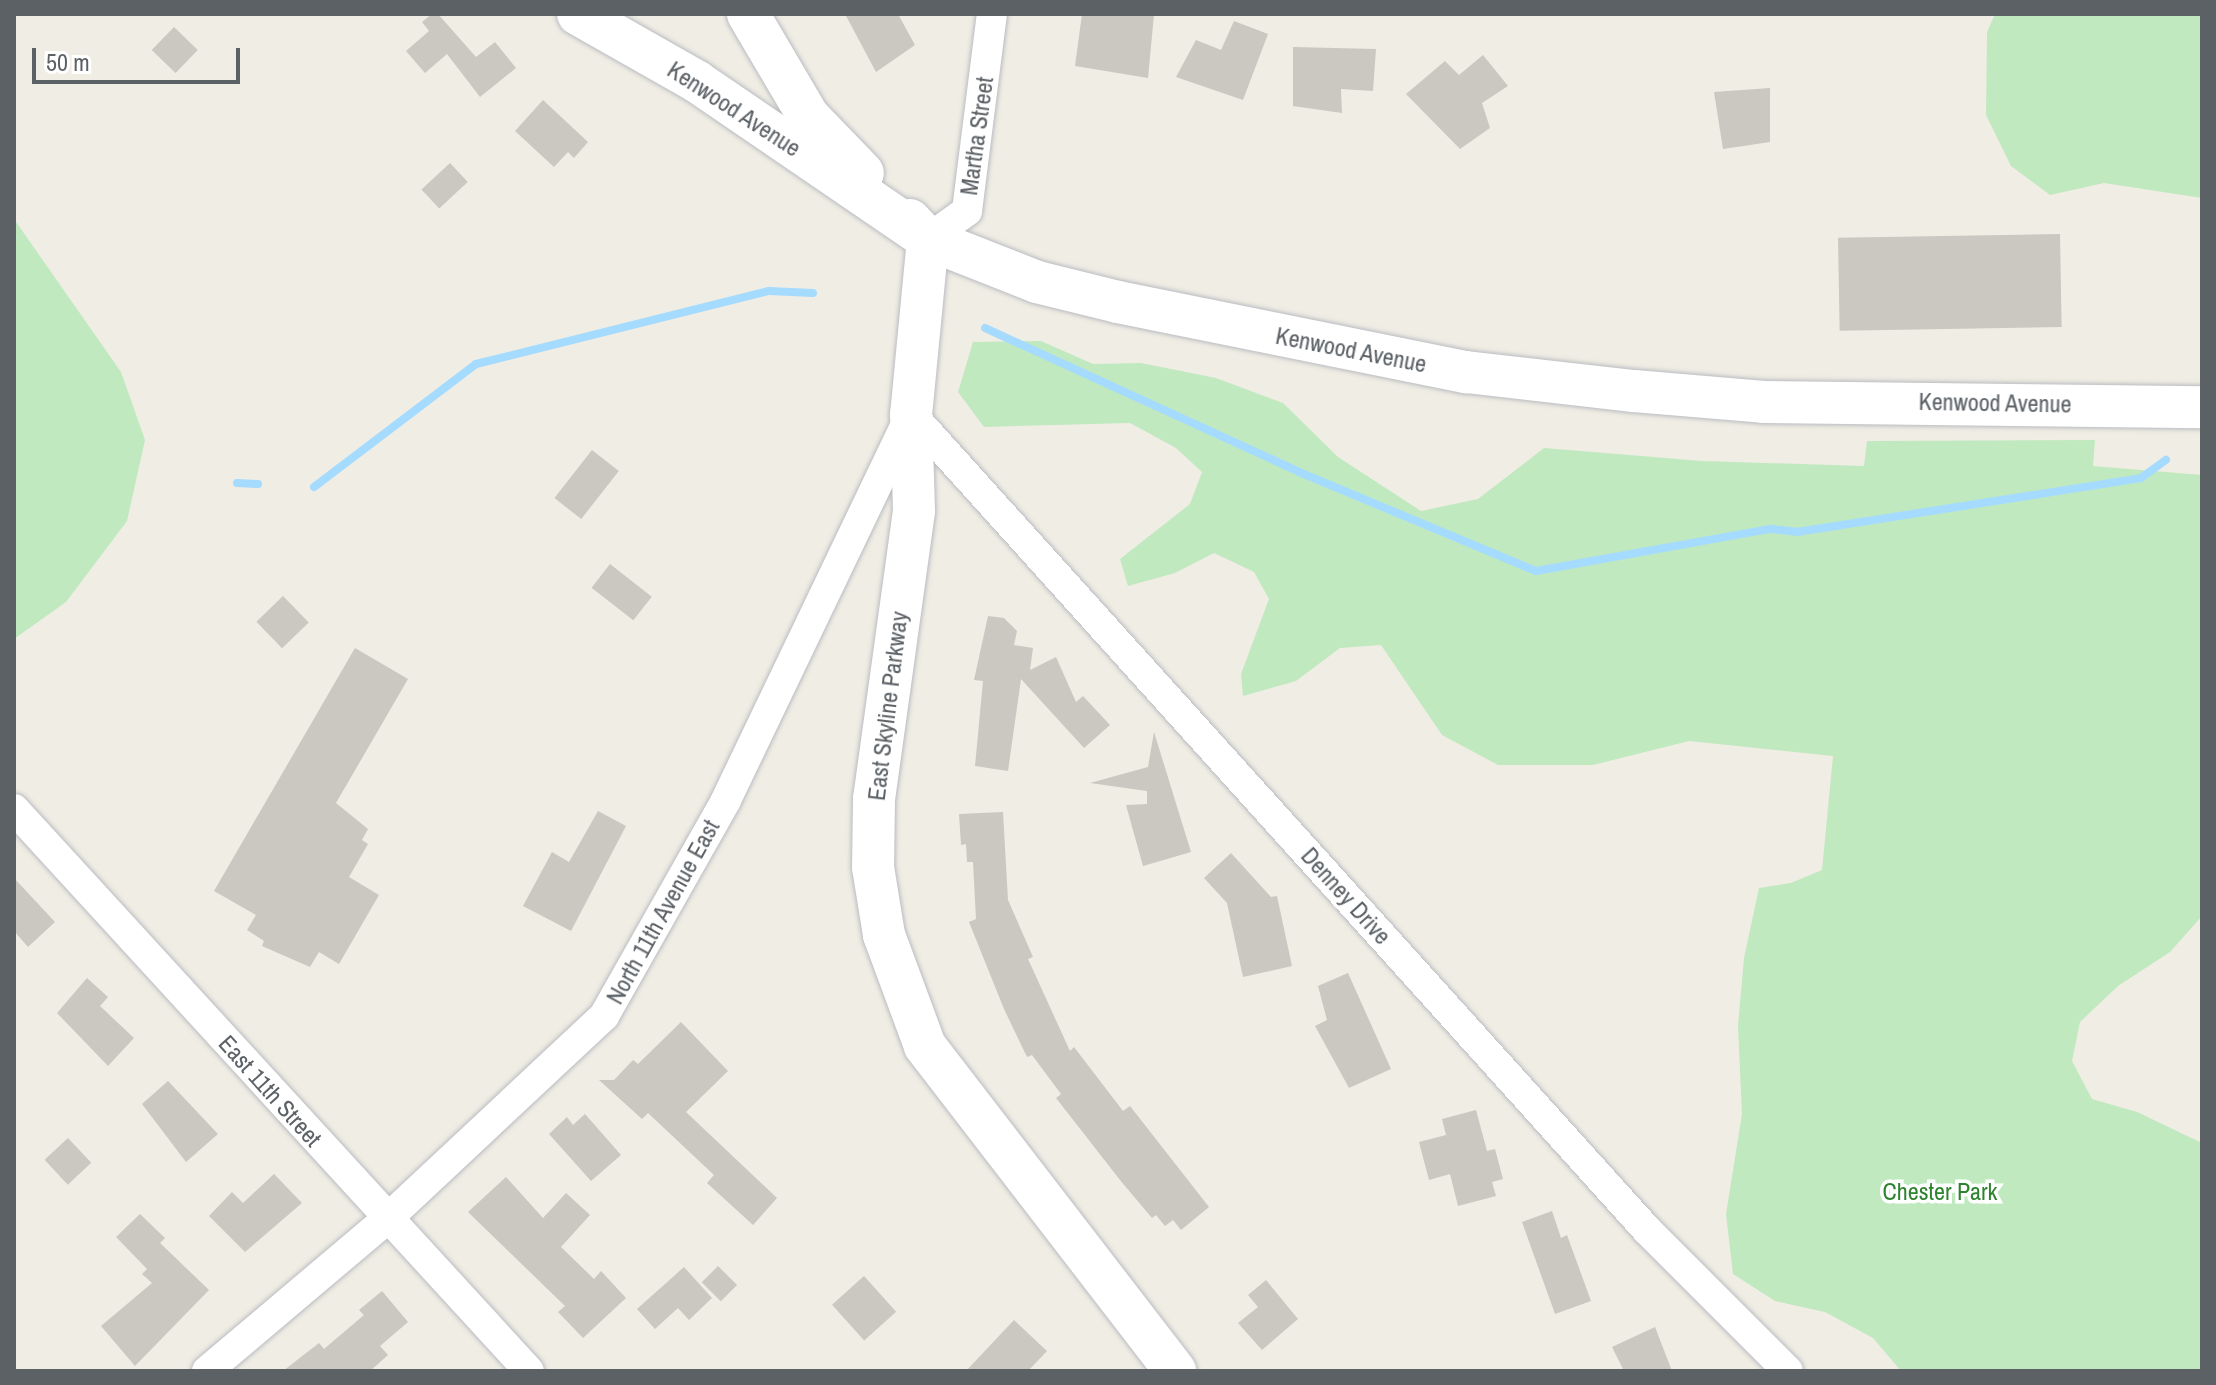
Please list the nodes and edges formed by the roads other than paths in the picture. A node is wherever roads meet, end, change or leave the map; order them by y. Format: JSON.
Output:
{"nodes":[{"id":1,"x":578,"y":14,"type":"edge"},
{"id":2,"x":748,"y":14,"type":"edge"},
{"id":3,"x":992,"y":14,"type":"edge"},
{"id":4,"x":928,"y":239,"type":"junction"},
{"id":5,"x":2202,"y":407,"type":"edge"},
{"id":6,"x":911,"y":414,"type":"junction"},
{"id":7,"x":14,"y":809,"type":"edge"},
{"id":8,"x":386,"y":1220,"type":"junction"},
{"id":9,"x":207,"y":1371,"type":"edge"},
{"id":10,"x":529,"y":1371,"type":"edge"},
{"id":11,"x":1175,"y":1371,"type":"edge"},
{"id":12,"x":1788,"y":1371,"type":"edge"}],
"edges":[{"from":1,"to":4,"type":"street","name":"Kenwood Avenue"},
{"from":2,"to":4,"type":"street"},
{"from":3,"to":4,"type":"street","name":"Martha Street"},
{"from":4,"to":5,"type":"street","name":"Kenwood Avenue"},
{"from":4,"to":6,"type":"street","name":"East Skyline Parkway"},
{"from":6,"to":8,"type":"street","name":"North 11th Avenue East"},
{"from":6,"to":11,"type":"street","name":"East Skyline Parkway"},
{"from":6,"to":12,"type":"street","name":"Denney Drive"},
{"from":7,"to":8,"type":"street","name":"East 11th Street"},
{"from":8,"to":9,"type":"street","name":"North 11th Avenue East"},
{"from":8,"to":10,"type":"street","name":"East 11th Street"}]}
